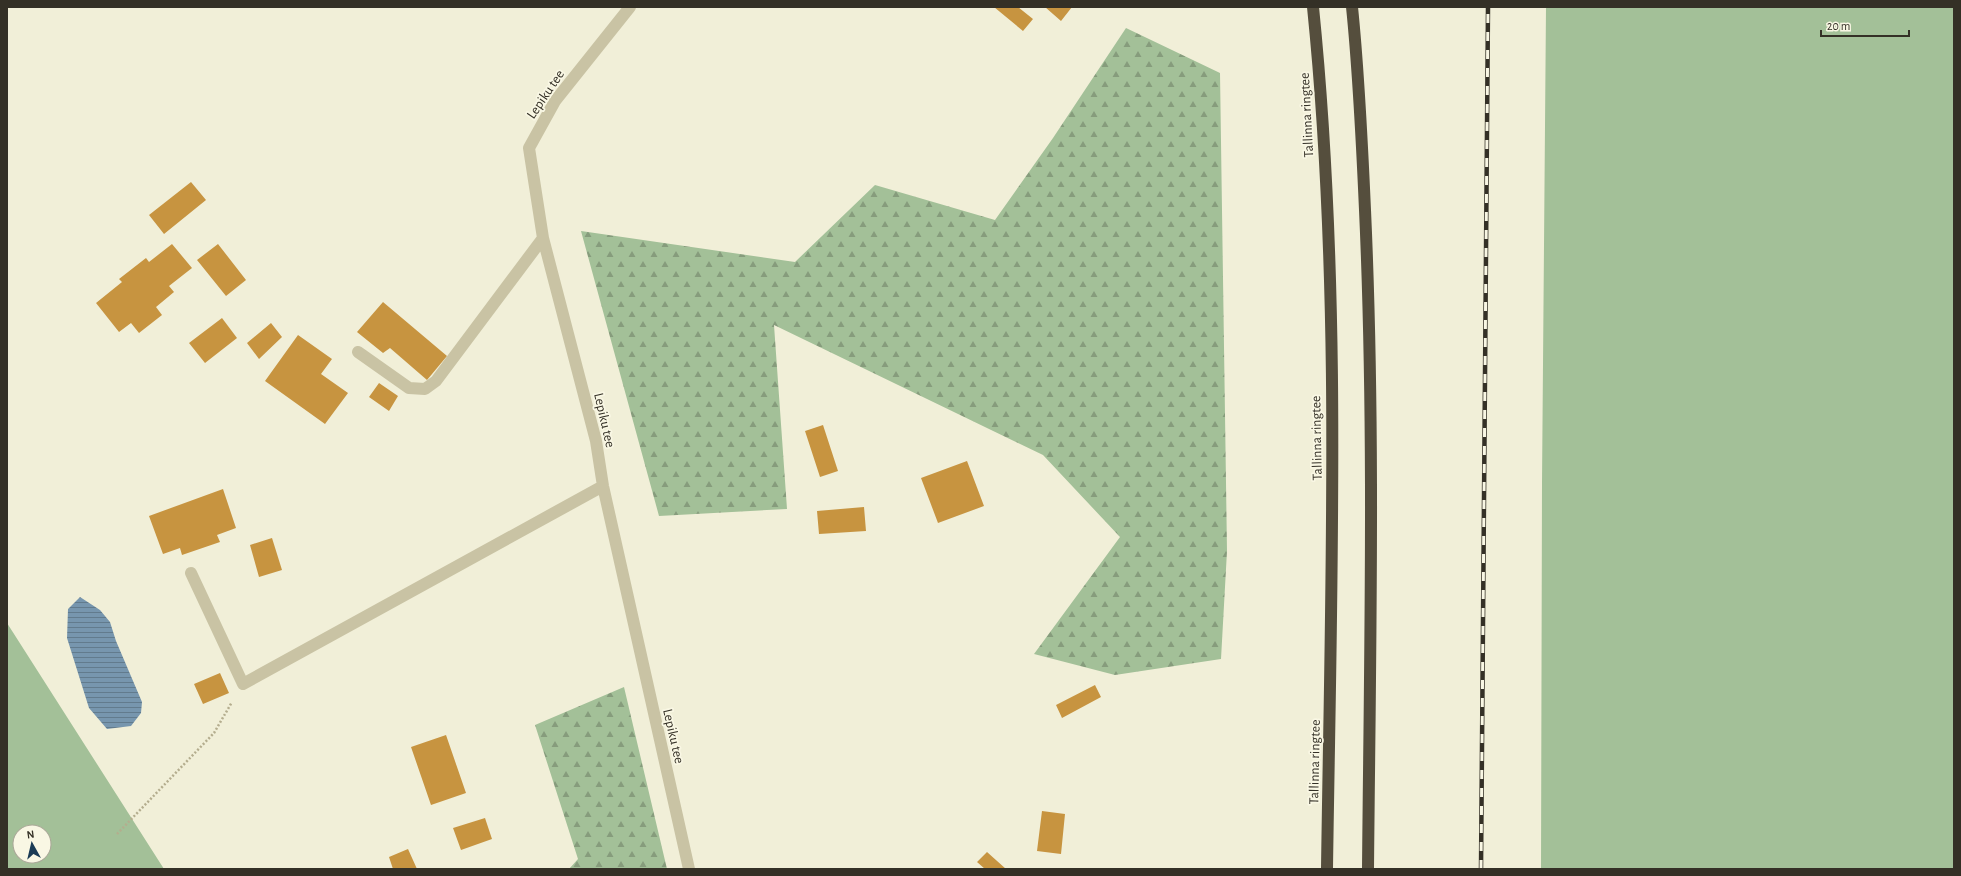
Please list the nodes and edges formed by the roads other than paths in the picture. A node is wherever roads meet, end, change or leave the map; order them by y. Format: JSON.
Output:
{"nodes":[{"id":1,"x":630,"y":7,"type":"edge"},
{"id":2,"x":1313,"y":7,"type":"edge"},
{"id":3,"x":1352,"y":7,"type":"edge"},
{"id":4,"x":543,"y":238,"type":"junction"},
{"id":5,"x":358,"y":352,"type":"dead end"},
{"id":6,"x":603,"y":486,"type":"junction"},
{"id":7,"x":191,"y":573,"type":"dead end"},
{"id":8,"x":689,"y":869,"type":"edge"},
{"id":9,"x":1327,"y":869,"type":"edge"},
{"id":10,"x":1368,"y":869,"type":"edge"}],
"edges":[{"from":1,"to":4,"type":"street","name":"Lepiku tee"},
{"from":2,"to":9,"type":"highway","name":"Tallinna ringtee"},
{"from":3,"to":10,"type":"highway"},
{"from":4,"to":5,"type":"street"},
{"from":4,"to":6,"type":"street","name":"Lepiku tee"},
{"from":6,"to":7,"type":"street"},
{"from":6,"to":8,"type":"street","name":"Lepiku tee"}]}
